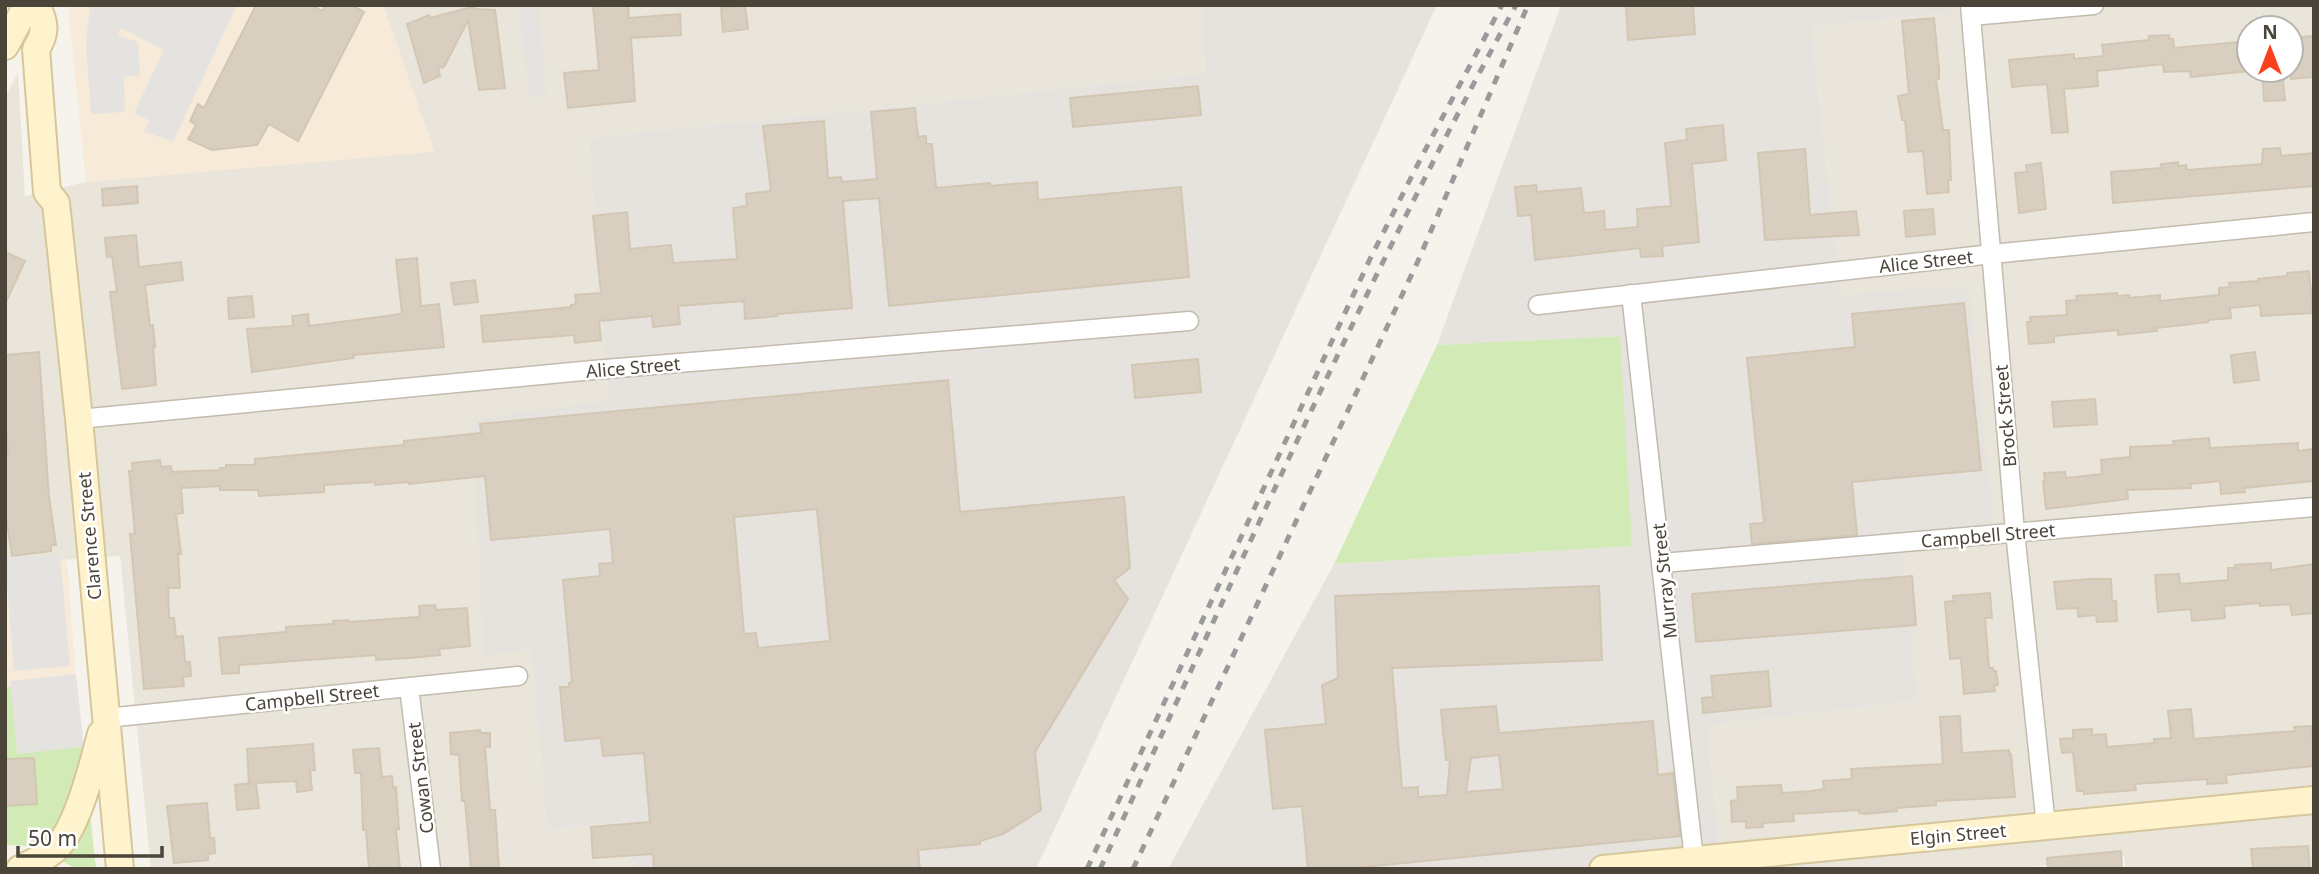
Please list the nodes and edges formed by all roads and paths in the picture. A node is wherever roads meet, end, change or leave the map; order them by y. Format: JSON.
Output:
{"nodes":[{"id":1,"x":27,"y":5,"type":"edge"},
{"id":2,"x":36,"y":5,"type":"edge"},
{"id":3,"x":2094,"y":5,"type":"edge"},
{"id":4,"x":1970,"y":11,"type":"edge"},
{"id":5,"x":5,"y":46,"type":"edge"},
{"id":6,"x":2314,"y":222,"type":"edge"},
{"id":7,"x":1992,"y":254,"type":"junction"},
{"id":8,"x":1632,"y":294,"type":"junction"},
{"id":9,"x":1538,"y":304,"type":"dead end"},
{"id":10,"x":1189,"y":321,"type":"dead end"},
{"id":11,"x":79,"y":419,"type":"junction"},
{"id":12,"x":2314,"y":507,"type":"edge"},
{"id":13,"x":2015,"y":532,"type":"junction"},
{"id":14,"x":1662,"y":564,"type":"junction"},
{"id":15,"x":519,"y":676,"type":"dead end"},
{"id":16,"x":410,"y":687,"type":"junction"},
{"id":17,"x":106,"y":718,"type":"junction"},
{"id":18,"x":2314,"y":800,"type":"edge"},
{"id":19,"x":2046,"y":826,"type":"junction"},
{"id":20,"x":1695,"y":864,"type":"edge"},
{"id":21,"x":20,"y":869,"type":"edge"},
{"id":22,"x":120,"y":869,"type":"edge"},
{"id":23,"x":431,"y":869,"type":"edge"},
{"id":24,"x":1603,"y":869,"type":"edge"}],
"edges":[{"from":1,"to":5,"type":"main road"},
{"from":2,"to":11,"type":"main road","name":"Clarence Street"},
{"from":3,"to":4,"type":"street"},
{"from":4,"to":7,"type":"street","name":"Brock Street"},
{"from":6,"to":7,"type":"street","name":"Alice Street"},
{"from":7,"to":8,"type":"street","name":"Alice Street"},
{"from":7,"to":13,"type":"street","name":"Brock Street"},
{"from":8,"to":9,"type":"street","name":"Alice Street"},
{"from":8,"to":14,"type":"street","name":"Murray Street"},
{"from":10,"to":11,"type":"street","name":"Alice Street"},
{"from":11,"to":17,"type":"main road","name":"Clarence Street"},
{"from":12,"to":13,"type":"street","name":"Campbell Street"},
{"from":13,"to":14,"type":"street","name":"Campbell Street"},
{"from":13,"to":19,"type":"street","name":"Brock Street"},
{"from":14,"to":20,"type":"street","name":"Murray Street"},
{"from":15,"to":16,"type":"street","name":"Campbell Street"},
{"from":16,"to":17,"type":"street","name":"Campbell Street"},
{"from":16,"to":23,"type":"street","name":"Cowan Street"},
{"from":17,"to":21,"type":"main road"},
{"from":17,"to":22,"type":"main road","name":"Clarence Street"},
{"from":18,"to":19,"type":"main road","name":"Elgin Street"},
{"from":19,"to":20,"type":"main road","name":"Elgin Street"},
{"from":20,"to":24,"type":"main road","name":"Elgin Street"}]}
